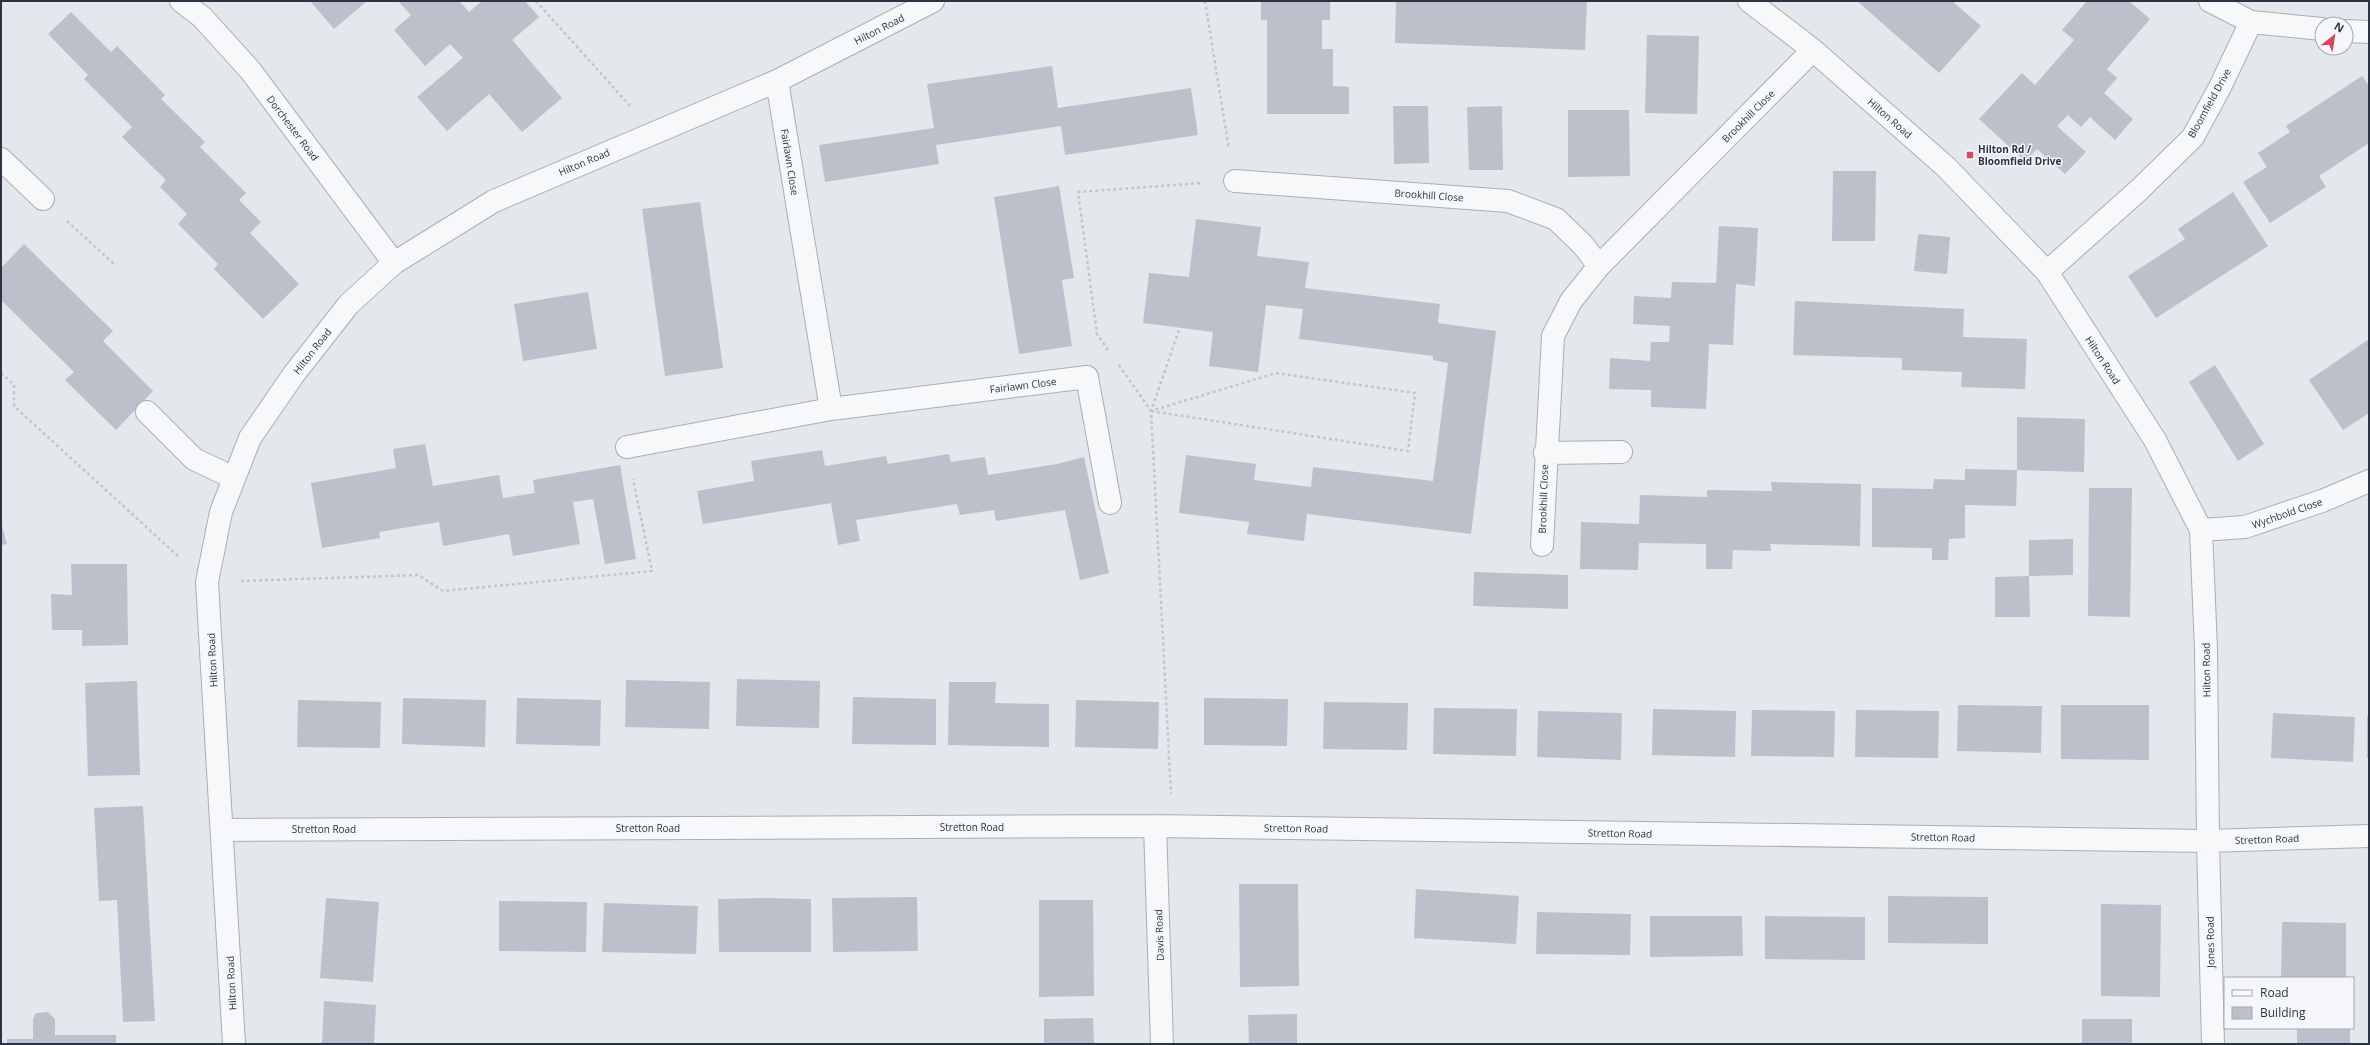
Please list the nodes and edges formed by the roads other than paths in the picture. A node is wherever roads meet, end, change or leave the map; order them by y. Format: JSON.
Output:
{"nodes":[{"id":1,"x":181,"y":1,"type":"edge"},
{"id":2,"x":933,"y":1,"type":"edge"},
{"id":3,"x":1750,"y":1,"type":"edge"},
{"id":4,"x":2210,"y":1,"type":"edge"},
{"id":5,"x":2251,"y":22,"type":"junction"},
{"id":6,"x":2314,"y":29,"type":"edge"},
{"id":7,"x":2354,"y":31,"type":"edge"},
{"id":8,"x":2369,"y":32,"type":"edge"},
{"id":9,"x":1813,"y":50,"type":"junction"},
{"id":10,"x":777,"y":81,"type":"junction"},
{"id":11,"x":1,"y":159,"type":"edge"},
{"id":12,"x":1235,"y":181,"type":"road end"},
{"id":13,"x":43,"y":199,"type":"road end"},
{"id":14,"x":394,"y":263,"type":"junction"},
{"id":15,"x":1599,"y":266,"type":"junction"},
{"id":16,"x":2047,"y":272,"type":"junction"},
{"id":17,"x":832,"y":409,"type":"junction"},
{"id":18,"x":147,"y":412,"type":"dead end"},
{"id":19,"x":626,"y":447,"type":"road end"},
{"id":20,"x":1621,"y":452,"type":"dead end"},
{"id":21,"x":1545,"y":453,"type":"junction"},
{"id":22,"x":234,"y":478,"type":"junction"},
{"id":23,"x":2369,"y":481,"type":"edge"},
{"id":24,"x":1110,"y":503,"type":"dead end"},
{"id":25,"x":2201,"y":530,"type":"junction"},
{"id":26,"x":1542,"y":545,"type":"dead end"},
{"id":27,"x":1164,"y":826,"type":"junction"},
{"id":28,"x":222,"y":830,"type":"junction"},
{"id":29,"x":2369,"y":836,"type":"edge"},
{"id":30,"x":2208,"y":841,"type":"junction"},
{"id":31,"x":234,"y":1044,"type":"edge"},
{"id":32,"x":1162,"y":1044,"type":"edge"},
{"id":33,"x":2213,"y":1044,"type":"edge"}],
"edges":[{"from":1,"to":14,"type":"street","name":"Dorchester Road"},
{"from":2,"to":10,"type":"street","name":"Hilton Road"},
{"from":3,"to":9,"type":"street","name":"Hilton Road"},
{"from":4,"to":5,"type":"street"},
{"from":5,"to":6,"type":"street"},
{"from":5,"to":16,"type":"street","name":"Bloomfield Drive"},
{"from":7,"to":8,"type":"street"},
{"from":9,"to":15,"type":"street","name":"Brookhill Close"},
{"from":9,"to":16,"type":"street","name":"Hilton Road"},
{"from":10,"to":14,"type":"street","name":"Hilton Road"},
{"from":10,"to":17,"type":"street","name":"Fairlawn Close"},
{"from":11,"to":13,"type":"street"},
{"from":12,"to":15,"type":"street","name":"Brookhill Close"},
{"from":14,"to":22,"type":"street","name":"Hilton Road"},
{"from":15,"to":21,"type":"street","name":"Brookhill Close"},
{"from":16,"to":25,"type":"street","name":"Hilton Road"},
{"from":17,"to":19,"type":"street","name":"Fairlawn Close"},
{"from":17,"to":24,"type":"street","name":"Fairlawn Close"},
{"from":18,"to":22,"type":"street"},
{"from":20,"to":21,"type":"street","name":"Brookhill Close"},
{"from":21,"to":26,"type":"street","name":"Brookhill Close"},
{"from":22,"to":28,"type":"street","name":"Hilton Road"},
{"from":23,"to":25,"type":"street","name":"Wychbold Close"},
{"from":25,"to":30,"type":"street","name":"Hilton Road"},
{"from":27,"to":28,"type":"street","name":"Stretton Road"},
{"from":27,"to":30,"type":"street","name":"Stretton Road"},
{"from":27,"to":32,"type":"street","name":"Davis Road"},
{"from":28,"to":31,"type":"street","name":"Hilton Road"},
{"from":29,"to":30,"type":"street","name":"Stretton Road"},
{"from":30,"to":33,"type":"street","name":"Jones Road"}]}
